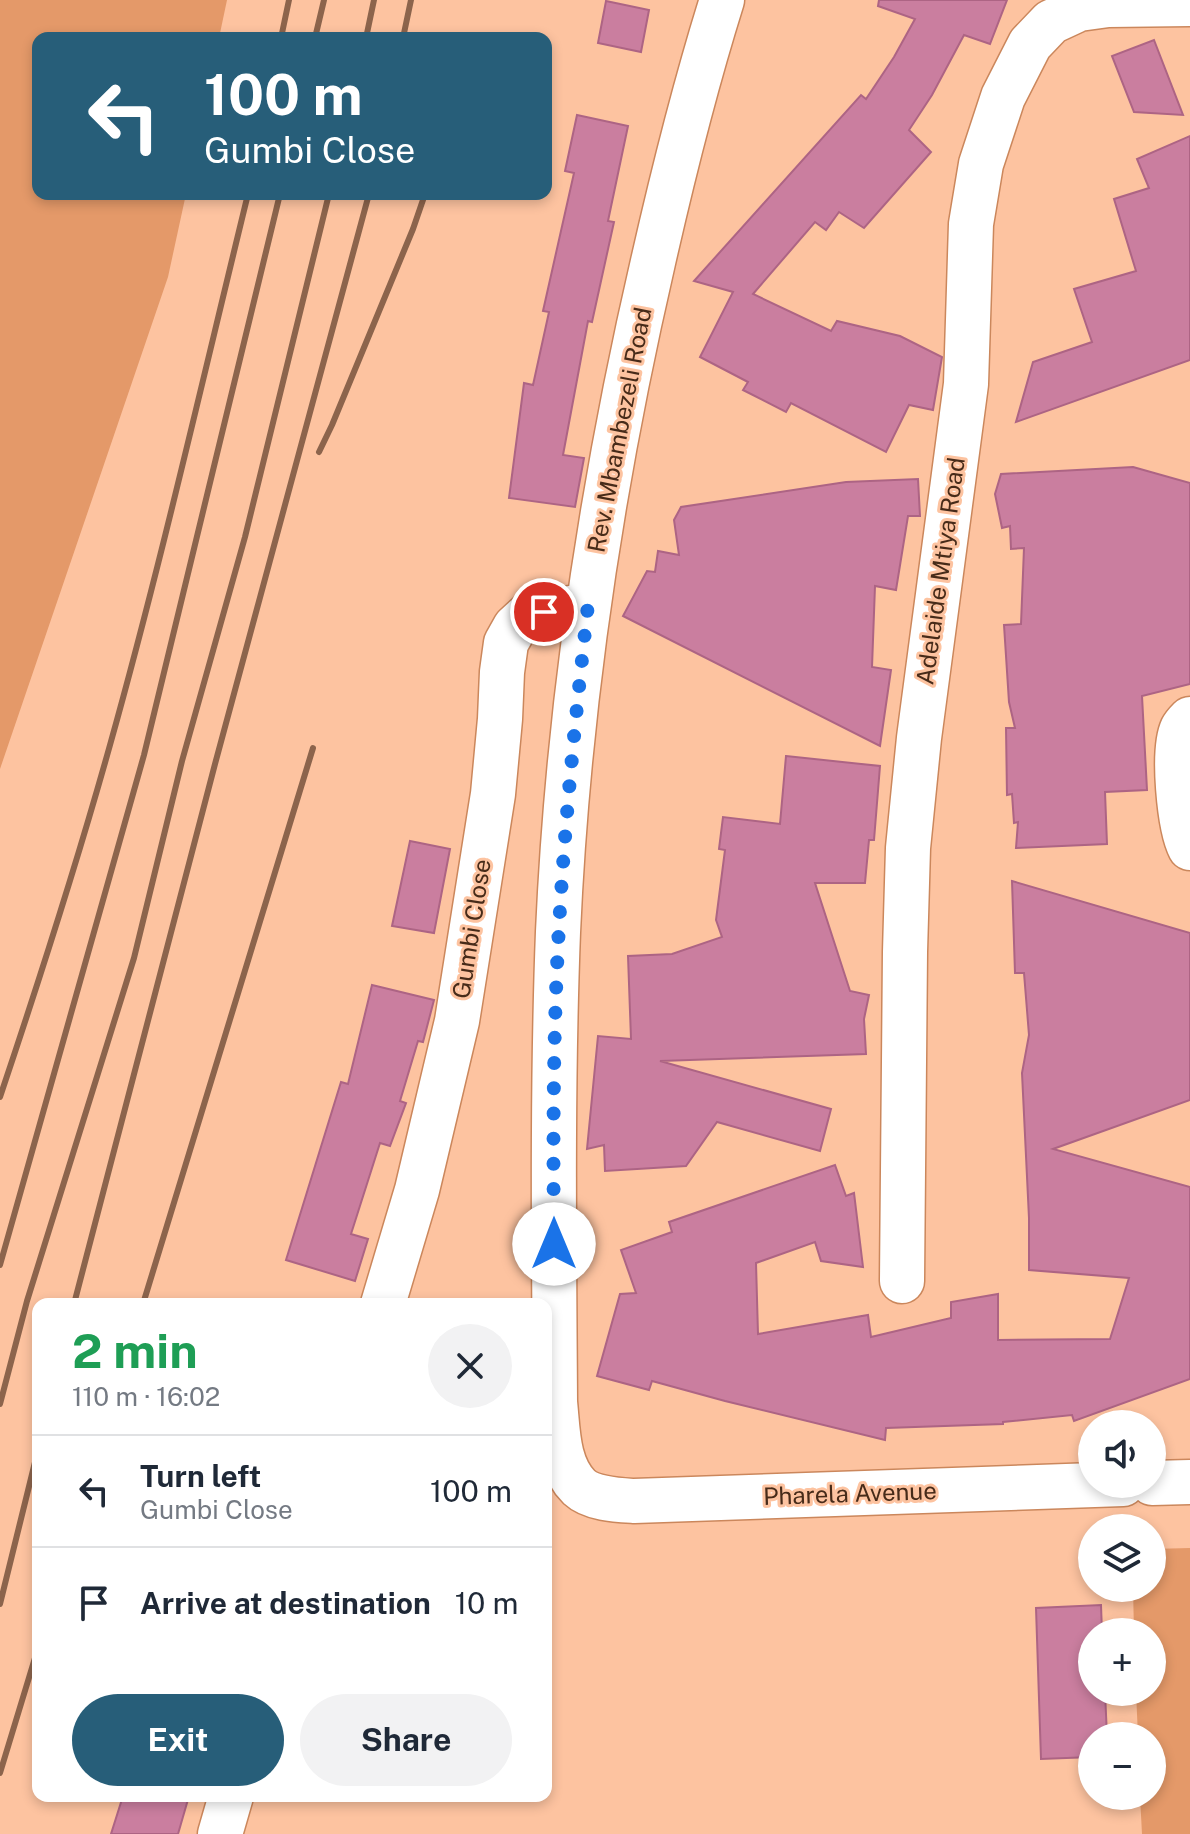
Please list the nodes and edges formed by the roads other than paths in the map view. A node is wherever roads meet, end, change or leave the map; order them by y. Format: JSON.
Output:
{"nodes":[{"id":1,"x":722,"y":0,"type":"edge"},
{"id":2,"x":1190,"y":4,"type":"edge"},
{"id":3,"x":588,"y":605,"type":"junction"},
{"id":4,"x":1190,"y":719,"type":"edge"},
{"id":5,"x":1190,"y":848,"type":"edge"},
{"id":6,"x":902,"y":1281,"type":"dead end"},
{"id":7,"x":385,"y":1298,"type":"edge"},
{"id":8,"x":1190,"y":1482,"type":"edge"},
{"id":9,"x":1166,"y":1483,"type":"edge"},
{"id":10,"x":1078,"y":1486,"type":"edge"},
{"id":11,"x":580,"y":1487,"type":"joint"},
{"id":12,"x":229,"y":1802,"type":"edge"},
{"id":13,"x":220,"y":1834,"type":"edge"}],
"edges":[{"from":1,"to":3,"type":"street","name":"Rev. Mbambezeli Road"},
{"from":2,"to":6,"type":"street","name":"Adelaide Mtiya Road"},
{"from":3,"to":7,"type":"street","name":"Gumbi Close"},
{"from":3,"to":11,"type":"street","name":"Rev. Mbambezeli Road"},
{"from":4,"to":5,"type":"street"},
{"from":8,"to":9,"type":"street"},
{"from":10,"to":11,"type":"street","name":"Pharela Avenue"},
{"from":12,"to":13,"type":"street"}]}
